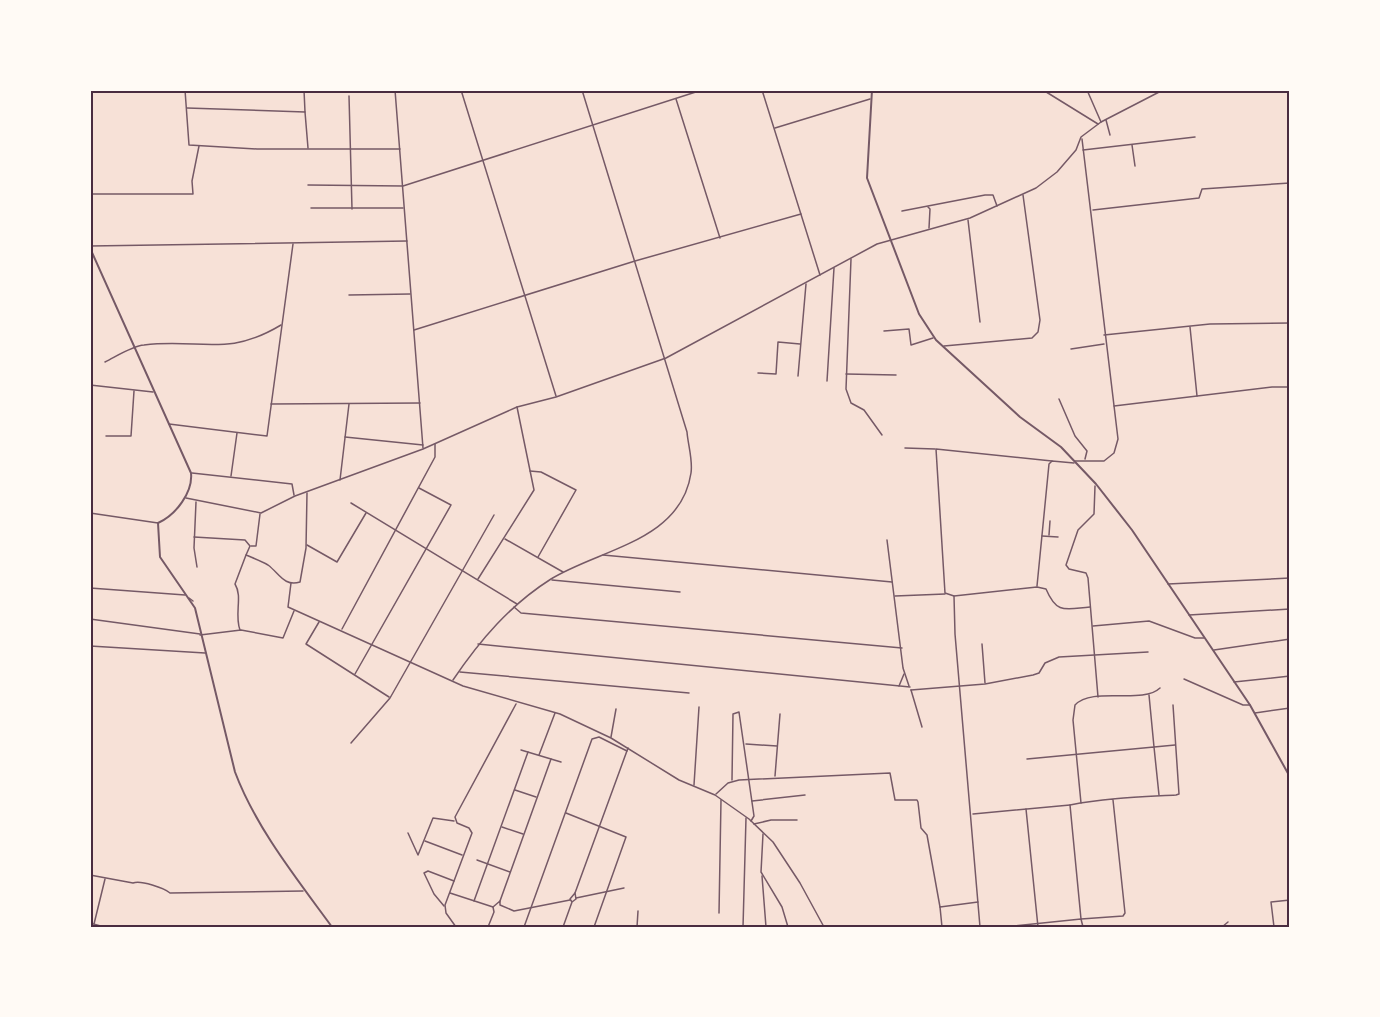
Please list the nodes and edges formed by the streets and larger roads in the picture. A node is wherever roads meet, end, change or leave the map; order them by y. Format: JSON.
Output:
{"nodes":[{"id":1,"x":185,"y":90,"type":"edge"},
{"id":2,"x":304,"y":90,"type":"edge"},
{"id":3,"x":395,"y":90,"type":"edge"},
{"id":4,"x":461,"y":90,"type":"edge"},
{"id":5,"x":582,"y":90,"type":"edge"},
{"id":6,"x":702,"y":90,"type":"edge"},
{"id":7,"x":762,"y":90,"type":"edge"},
{"id":8,"x":872,"y":90,"type":"edge"},
{"id":9,"x":1043,"y":90,"type":"edge"},
{"id":10,"x":1088,"y":90,"type":"edge"},
{"id":11,"x":1163,"y":90,"type":"edge"},
{"id":12,"x":349,"y":96,"type":"dead end"},
{"id":13,"x":676,"y":98,"type":"junction"},
{"id":14,"x":871,"y":99,"type":"junction"},
{"id":15,"x":186,"y":108,"type":"junction"},
{"id":16,"x":305,"y":112,"type":"junction"},
{"id":17,"x":1106,"y":120,"type":"junction"},
{"id":18,"x":1100,"y":123,"type":"junction"},
{"id":19,"x":594,"y":124,"type":"junction"},
{"id":20,"x":775,"y":128,"type":"junction"},
{"id":21,"x":1110,"y":135,"type":"dead end"},
{"id":22,"x":1081,"y":137,"type":"junction"},
{"id":23,"x":1195,"y":137,"type":"dead end"},
{"id":24,"x":1132,"y":144,"type":"junction"},
{"id":25,"x":199,"y":146,"type":"junction"},
{"id":26,"x":308,"y":149,"type":"junction"},
{"id":27,"x":350,"y":149,"type":"junction"},
{"id":28,"x":400,"y":149,"type":"junction"},
{"id":29,"x":1083,"y":150,"type":"junction"},
{"id":30,"x":483,"y":160,"type":"junction"},
{"id":31,"x":1135,"y":166,"type":"dead end"},
{"id":32,"x":1290,"y":183,"type":"edge"},
{"id":33,"x":308,"y":185,"type":"dead end"},
{"id":34,"x":351,"y":185,"type":"junction"},
{"id":35,"x":403,"y":186,"type":"junction"},
{"id":36,"x":90,"y":194,"type":"edge"},
{"id":37,"x":1023,"y":194,"type":"junction"},
{"id":38,"x":927,"y":206,"type":"junction"},
{"id":39,"x":997,"y":206,"type":"junction"},
{"id":40,"x":311,"y":208,"type":"dead end"},
{"id":41,"x":404,"y":208,"type":"junction"},
{"id":42,"x":352,"y":209,"type":"junction"},
{"id":43,"x":1092,"y":210,"type":"junction"},
{"id":44,"x":902,"y":211,"type":"dead end"},
{"id":45,"x":801,"y":214,"type":"junction"},
{"id":46,"x":967,"y":219,"type":"junction"},
{"id":47,"x":929,"y":229,"type":"junction"},
{"id":48,"x":720,"y":238,"type":"junction"},
{"id":49,"x":890,"y":239,"type":"junction"},
{"id":50,"x":408,"y":241,"type":"junction"},
{"id":51,"x":293,"y":243,"type":"junction"},
{"id":52,"x":90,"y":247,"type":"edge"},
{"id":53,"x":851,"y":258,"type":"junction"},
{"id":54,"x":635,"y":261,"type":"junction"},
{"id":55,"x":834,"y":267,"type":"junction"},
{"id":56,"x":820,"y":275,"type":"junction"},
{"id":57,"x":806,"y":283,"type":"junction"},
{"id":58,"x":411,"y":294,"type":"junction"},
{"id":59,"x":349,"y":295,"type":"dead end"},
{"id":60,"x":526,"y":297,"type":"junction"},
{"id":61,"x":980,"y":322,"type":"dead end"},
{"id":62,"x":1290,"y":323,"type":"edge"},
{"id":63,"x":281,"y":325,"type":"junction"},
{"id":64,"x":1190,"y":326,"type":"junction"},
{"id":65,"x":414,"y":330,"type":"junction"},
{"id":66,"x":884,"y":331,"type":"dead end"},
{"id":67,"x":1104,"y":335,"type":"junction"},
{"id":68,"x":934,"y":338,"type":"junction"},
{"id":69,"x":801,"y":344,"type":"junction"},
{"id":70,"x":1105,"y":344,"type":"junction"},
{"id":71,"x":942,"y":346,"type":"junction"},
{"id":72,"x":135,"y":348,"type":"junction"},
{"id":73,"x":1071,"y":349,"type":"dead end"},
{"id":74,"x":666,"y":358,"type":"junction"},
{"id":75,"x":105,"y":362,"type":"dead end"},
{"id":76,"x":758,"y":373,"type":"dead end"},
{"id":77,"x":845,"y":374,"type":"junction"},
{"id":78,"x":896,"y":375,"type":"dead end"},
{"id":79,"x":798,"y":376,"type":"dead end"},
{"id":80,"x":827,"y":381,"type":"dead end"},
{"id":81,"x":90,"y":385,"type":"edge"},
{"id":82,"x":1290,"y":387,"type":"edge"},
{"id":83,"x":134,"y":391,"type":"junction"},
{"id":84,"x":154,"y":392,"type":"junction"},
{"id":85,"x":1197,"y":396,"type":"junction"},
{"id":86,"x":556,"y":397,"type":"junction"},
{"id":87,"x":1059,"y":399,"type":"dead end"},
{"id":88,"x":349,"y":403,"type":"junction"},
{"id":89,"x":421,"y":403,"type":"junction"},
{"id":90,"x":270,"y":404,"type":"junction"},
{"id":91,"x":1113,"y":406,"type":"junction"},
{"id":92,"x":517,"y":407,"type":"junction"},
{"id":93,"x":168,"y":424,"type":"junction"},
{"id":94,"x":237,"y":433,"type":"junction"},
{"id":95,"x":882,"y":435,"type":"dead end"},
{"id":96,"x":106,"y":436,"type":"dead end"},
{"id":97,"x":345,"y":437,"type":"junction"},
{"id":98,"x":435,"y":443,"type":"junction"},
{"id":99,"x":424,"y":445,"type":"junction"},
{"id":100,"x":905,"y":448,"type":"dead end"},
{"id":101,"x":423,"y":449,"type":"junction"},
{"id":102,"x":936,"y":449,"type":"junction"},
{"id":103,"x":1052,"y":461,"type":"junction"},
{"id":104,"x":1085,"y":461,"type":"junction"},
{"id":105,"x":1075,"y":462,"type":"junction"},
{"id":106,"x":530,"y":471,"type":"junction"},
{"id":107,"x":191,"y":473,"type":"junction"},
{"id":108,"x":231,"y":477,"type":"junction"},
{"id":109,"x":340,"y":480,"type":"junction"},
{"id":110,"x":1096,"y":484,"type":"junction"},
{"id":111,"x":419,"y":488,"type":"junction"},
{"id":112,"x":307,"y":492,"type":"junction"},
{"id":113,"x":295,"y":496,"type":"junction"},
{"id":114,"x":185,"y":497,"type":"junction"},
{"id":115,"x":196,"y":501,"type":"junction"},
{"id":116,"x":351,"y":503,"type":"dead end"},
{"id":117,"x":366,"y":512,"type":"junction"},
{"id":118,"x":90,"y":513,"type":"edge"},
{"id":119,"x":261,"y":513,"type":"junction"},
{"id":120,"x":494,"y":514,"type":"dead end"},
{"id":121,"x":1050,"y":521,"type":"dead end"},
{"id":122,"x":158,"y":523,"type":"junction"},
{"id":123,"x":396,"y":531,"type":"junction"},
{"id":124,"x":1041,"y":536,"type":"junction"},
{"id":125,"x":1049,"y":536,"type":"junction"},
{"id":126,"x":194,"y":537,"type":"junction"},
{"id":127,"x":1058,"y":537,"type":"dead end"},
{"id":128,"x":504,"y":539,"type":"junction"},
{"id":129,"x":887,"y":540,"type":"dead end"},
{"id":130,"x":306,"y":544,"type":"junction"},
{"id":131,"x":250,"y":546,"type":"junction"},
{"id":132,"x":427,"y":549,"type":"junction"},
{"id":133,"x":246,"y":555,"type":"junction"},
{"id":134,"x":603,"y":555,"type":"junction"},
{"id":135,"x":537,"y":557,"type":"junction"},
{"id":136,"x":198,"y":567,"type":"dead end"},
{"id":137,"x":462,"y":570,"type":"junction"},
{"id":138,"x":564,"y":572,"type":"junction"},
{"id":139,"x":1290,"y":578,"type":"edge"},
{"id":140,"x":551,"y":579,"type":"junction"},
{"id":141,"x":478,"y":580,"type":"junction"},
{"id":142,"x":892,"y":582,"type":"junction"},
{"id":143,"x":291,"y":583,"type":"junction"},
{"id":144,"x":1168,"y":584,"type":"junction"},
{"id":145,"x":1037,"y":587,"type":"junction"},
{"id":146,"x":90,"y":588,"type":"edge"},
{"id":147,"x":680,"y":592,"type":"dead end"},
{"id":148,"x":946,"y":594,"type":"junction"},
{"id":149,"x":894,"y":596,"type":"junction"},
{"id":150,"x":954,"y":596,"type":"junction"},
{"id":151,"x":193,"y":601,"type":"junction"},
{"id":152,"x":518,"y":605,"type":"junction"},
{"id":153,"x":513,"y":607,"type":"junction"},
{"id":154,"x":1090,"y":607,"type":"junction"},
{"id":155,"x":1290,"y":609,"type":"edge"},
{"id":156,"x":294,"y":610,"type":"junction"},
{"id":157,"x":1189,"y":615,"type":"junction"},
{"id":158,"x":90,"y":619,"type":"edge"},
{"id":159,"x":319,"y":621,"type":"junction"},
{"id":160,"x":1092,"y":626,"type":"junction"},
{"id":161,"x":240,"y":630,"type":"junction"},
{"id":162,"x":341,"y":630,"type":"junction"},
{"id":163,"x":200,"y":635,"type":"junction"},
{"id":164,"x":1205,"y":638,"type":"junction"},
{"id":165,"x":1290,"y":639,"type":"edge"},
{"id":166,"x":373,"y":644,"type":"junction"},
{"id":167,"x":477,"y":644,"type":"junction"},
{"id":168,"x":982,"y":644,"type":"dead end"},
{"id":169,"x":90,"y":646,"type":"edge"},
{"id":170,"x":902,"y":648,"type":"junction"},
{"id":171,"x":1214,"y":650,"type":"junction"},
{"id":172,"x":1148,"y":652,"type":"dead end"},
{"id":173,"x":205,"y":653,"type":"junction"},
{"id":174,"x":1095,"y":657,"type":"junction"},
{"id":175,"x":411,"y":662,"type":"junction"},
{"id":176,"x":458,"y":672,"type":"junction"},
{"id":177,"x":905,"y":673,"type":"junction"},
{"id":178,"x":355,"y":674,"type":"junction"},
{"id":179,"x":1290,"y":676,"type":"edge"},
{"id":180,"x":453,"y":680,"type":"junction"},
{"id":181,"x":1184,"y":680,"type":"dead end"},
{"id":182,"x":1234,"y":682,"type":"junction"},
{"id":183,"x":985,"y":684,"type":"junction"},
{"id":184,"x":898,"y":686,"type":"junction"},
{"id":185,"x":960,"y":687,"type":"junction"},
{"id":186,"x":910,"y":688,"type":"junction"},
{"id":187,"x":1160,"y":688,"type":"dead end"},
{"id":188,"x":689,"y":693,"type":"dead end"},
{"id":189,"x":1149,"y":694,"type":"junction"},
{"id":190,"x":1098,"y":697,"type":"junction"},
{"id":191,"x":390,"y":698,"type":"junction"},
{"id":192,"x":516,"y":703,"type":"junction"},
{"id":193,"x":1173,"y":705,"type":"dead end"},
{"id":194,"x":1250,"y":705,"type":"junction"},
{"id":195,"x":699,"y":706,"type":"dead end"},
{"id":196,"x":1290,"y":708,"type":"edge"},
{"id":197,"x":616,"y":709,"type":"dead end"},
{"id":198,"x":555,"y":712,"type":"junction"},
{"id":199,"x":1255,"y":713,"type":"junction"},
{"id":200,"x":780,"y":714,"type":"dead end"},
{"id":201,"x":922,"y":727,"type":"dead end"},
{"id":202,"x":610,"y":738,"type":"junction"},
{"id":203,"x":351,"y":743,"type":"dead end"},
{"id":204,"x":744,"y":744,"type":"junction"},
{"id":205,"x":1176,"y":745,"type":"junction"},
{"id":206,"x":778,"y":746,"type":"junction"},
{"id":207,"x":1154,"y":747,"type":"junction"},
{"id":208,"x":521,"y":750,"type":"dead end"},
{"id":209,"x":627,"y":750,"type":"junction"},
{"id":210,"x":528,"y":752,"type":"junction"},
{"id":211,"x":1076,"y":754,"type":"junction"},
{"id":212,"x":539,"y":755,"type":"junction"},
{"id":213,"x":551,"y":759,"type":"junction"},
{"id":214,"x":1027,"y":759,"type":"dead end"},
{"id":215,"x":561,"y":762,"type":"dead end"},
{"id":216,"x":775,"y":777,"type":"junction"},
{"id":217,"x":1290,"y":777,"type":"edge"},
{"id":218,"x":748,"y":779,"type":"junction"},
{"id":219,"x":733,"y":781,"type":"junction"},
{"id":220,"x":694,"y":786,"type":"junction"},
{"id":221,"x":514,"y":789,"type":"junction"},
{"id":222,"x":715,"y":795,"type":"junction"},
{"id":223,"x":805,"y":795,"type":"dead end"},
{"id":224,"x":1159,"y":796,"type":"junction"},
{"id":225,"x":537,"y":798,"type":"junction"},
{"id":226,"x":721,"y":799,"type":"junction"},
{"id":227,"x":1113,"y":800,"type":"junction"},
{"id":228,"x":752,"y":801,"type":"junction"},
{"id":229,"x":1081,"y":803,"type":"junction"},
{"id":230,"x":1070,"y":805,"type":"junction"},
{"id":231,"x":1026,"y":809,"type":"junction"},
{"id":232,"x":565,"y":813,"type":"junction"},
{"id":233,"x":971,"y":814,"type":"junction"},
{"id":234,"x":746,"y":817,"type":"junction"},
{"id":235,"x":797,"y":820,"type":"dead end"},
{"id":236,"x":455,"y":821,"type":"junction"},
{"id":237,"x":751,"y":821,"type":"junction"},
{"id":238,"x":754,"y":824,"type":"junction"},
{"id":239,"x":599,"y":826,"type":"junction"},
{"id":240,"x":501,"y":827,"type":"junction"},
{"id":241,"x":763,"y":833,"type":"junction"},
{"id":242,"x":408,"y":834,"type":"dead end"},
{"id":243,"x":524,"y":834,"type":"junction"},
{"id":244,"x":424,"y":841,"type":"junction"},
{"id":245,"x":463,"y":855,"type":"junction"},
{"id":246,"x":477,"y":860,"type":"dead end"},
{"id":247,"x":487,"y":864,"type":"junction"},
{"id":248,"x":511,"y":872,"type":"junction"},
{"id":249,"x":761,"y":872,"type":"junction"},
{"id":250,"x":90,"y":875,"type":"edge"},
{"id":251,"x":105,"y":878,"type":"junction"},
{"id":252,"x":454,"y":881,"type":"junction"},
{"id":253,"x":624,"y":888,"type":"dead end"},
{"id":254,"x":305,"y":890,"type":"junction"},
{"id":255,"x":606,"y":892,"type":"junction"},
{"id":256,"x":450,"y":893,"type":"junction"},
{"id":257,"x":575,"y":893,"type":"junction"},
{"id":258,"x":576,"y":898,"type":"junction"},
{"id":259,"x":1290,"y":900,"type":"edge"},
{"id":260,"x":474,"y":901,"type":"junction"},
{"id":261,"x":500,"y":901,"type":"junction"},
{"id":262,"x":571,"y":901,"type":"junction"},
{"id":263,"x":978,"y":902,"type":"junction"},
{"id":264,"x":445,"y":906,"type":"junction"},
{"id":265,"x":493,"y":907,"type":"junction"},
{"id":266,"x":940,"y":907,"type":"junction"},
{"id":267,"x":531,"y":908,"type":"junction"},
{"id":268,"x":638,"y":911,"type":"dead end"},
{"id":269,"x":719,"y":913,"type":"dead end"},
{"id":270,"x":1081,"y":919,"type":"junction"},
{"id":271,"x":1038,"y":923,"type":"junction"},
{"id":272,"x":90,"y":924,"type":"edge"},
{"id":273,"x":94,"y":924,"type":"junction"},
{"id":274,"x":104,"y":927,"type":"edge"},
{"id":275,"x":332,"y":927,"type":"edge"},
{"id":276,"x":456,"y":927,"type":"edge"},
{"id":277,"x":488,"y":927,"type":"edge"},
{"id":278,"x":524,"y":927,"type":"edge"},
{"id":279,"x":562,"y":927,"type":"edge"},
{"id":280,"x":594,"y":927,"type":"edge"},
{"id":281,"x":637,"y":927,"type":"edge"},
{"id":282,"x":743,"y":927,"type":"edge"},
{"id":283,"x":766,"y":927,"type":"edge"},
{"id":284,"x":788,"y":927,"type":"edge"},
{"id":285,"x":824,"y":927,"type":"edge"},
{"id":286,"x":942,"y":927,"type":"edge"},
{"id":287,"x":980,"y":927,"type":"edge"},
{"id":288,"x":1004,"y":927,"type":"edge"},
{"id":289,"x":1038,"y":927,"type":"edge"},
{"id":290,"x":1083,"y":927,"type":"edge"},
{"id":291,"x":1222,"y":927,"type":"edge"},
{"id":292,"x":1229,"y":927,"type":"edge"},
{"id":293,"x":1274,"y":927,"type":"edge"}],
"edges":[{"from":1,"to":15,"type":"street"},
{"from":2,"to":16,"type":"street"},
{"from":3,"to":28,"type":"street"},
{"from":4,"to":30,"type":"street"},
{"from":5,"to":19,"type":"street"},
{"from":6,"to":13,"type":"street"},
{"from":7,"to":20,"type":"street"},
{"from":8,"to":14,"type":"street"},
{"from":9,"to":18,"type":"street"},
{"from":10,"to":18,"type":"street"},
{"from":11,"to":17,"type":"street"},
{"from":12,"to":27,"type":"street"},
{"from":13,"to":19,"type":"street"},
{"from":13,"to":48,"type":"street"},
{"from":14,"to":20,"type":"street"},
{"from":14,"to":49,"type":"street"},
{"from":15,"to":16,"type":"street"},
{"from":15,"to":25,"type":"street"},
{"from":16,"to":26,"type":"street"},
{"from":17,"to":18,"type":"street"},
{"from":17,"to":21,"type":"street"},
{"from":18,"to":22,"type":"street"},
{"from":19,"to":30,"type":"street"},
{"from":19,"to":54,"type":"street"},
{"from":20,"to":45,"type":"street"},
{"from":22,"to":29,"type":"street"},
{"from":22,"to":37,"type":"street"},
{"from":23,"to":24,"type":"street"},
{"from":24,"to":29,"type":"street"},
{"from":24,"to":31,"type":"street"},
{"from":25,"to":26,"type":"street"},
{"from":25,"to":36,"type":"street"},
{"from":26,"to":27,"type":"street"},
{"from":27,"to":28,"type":"street"},
{"from":27,"to":34,"type":"street"},
{"from":28,"to":35,"type":"street"},
{"from":29,"to":43,"type":"street"},
{"from":30,"to":35,"type":"street"},
{"from":30,"to":60,"type":"street"},
{"from":32,"to":43,"type":"street"},
{"from":33,"to":34,"type":"street"},
{"from":34,"to":35,"type":"street"},
{"from":34,"to":42,"type":"street"},
{"from":35,"to":41,"type":"street"},
{"from":37,"to":39,"type":"street"},
{"from":37,"to":71,"type":"street"},
{"from":38,"to":39,"type":"street"},
{"from":38,"to":44,"type":"street"},
{"from":38,"to":47,"type":"street"},
{"from":39,"to":46,"type":"street"},
{"from":40,"to":42,"type":"street"},
{"from":41,"to":42,"type":"street"},
{"from":41,"to":50,"type":"street"},
{"from":43,"to":67,"type":"street"},
{"from":45,"to":48,"type":"street"},
{"from":45,"to":56,"type":"street"},
{"from":46,"to":47,"type":"street"},
{"from":46,"to":61,"type":"street"},
{"from":47,"to":49,"type":"street"},
{"from":48,"to":54,"type":"street"},
{"from":49,"to":53,"type":"street"},
{"from":49,"to":68,"type":"street"},
{"from":50,"to":51,"type":"street"},
{"from":50,"to":58,"type":"street"},
{"from":51,"to":52,"type":"street"},
{"from":51,"to":63,"type":"street"},
{"from":52,"to":72,"type":"street"},
{"from":53,"to":55,"type":"street"},
{"from":53,"to":77,"type":"street"},
{"from":54,"to":60,"type":"street"},
{"from":54,"to":74,"type":"street"},
{"from":55,"to":56,"type":"street"},
{"from":55,"to":80,"type":"street"},
{"from":56,"to":57,"type":"street"},
{"from":57,"to":69,"type":"street"},
{"from":57,"to":74,"type":"street"},
{"from":58,"to":59,"type":"street"},
{"from":58,"to":65,"type":"street"},
{"from":60,"to":65,"type":"street"},
{"from":60,"to":86,"type":"street"},
{"from":62,"to":64,"type":"street"},
{"from":63,"to":72,"type":"street"},
{"from":63,"to":90,"type":"street"},
{"from":64,"to":67,"type":"street"},
{"from":64,"to":85,"type":"street"},
{"from":65,"to":89,"type":"street"},
{"from":66,"to":68,"type":"street"},
{"from":67,"to":70,"type":"street"},
{"from":68,"to":71,"type":"street"},
{"from":69,"to":76,"type":"street"},
{"from":69,"to":79,"type":"street"},
{"from":70,"to":73,"type":"street"},
{"from":70,"to":91,"type":"street"},
{"from":71,"to":105,"type":"street"},
{"from":72,"to":75,"type":"street"},
{"from":72,"to":84,"type":"street"},
{"from":74,"to":86,"type":"street"},
{"from":74,"to":134,"type":"street"},
{"from":77,"to":78,"type":"street"},
{"from":77,"to":95,"type":"street"},
{"from":81,"to":83,"type":"street"},
{"from":82,"to":85,"type":"street"},
{"from":83,"to":84,"type":"street"},
{"from":83,"to":96,"type":"street"},
{"from":84,"to":93,"type":"street"},
{"from":85,"to":91,"type":"street"},
{"from":86,"to":92,"type":"street"},
{"from":87,"to":104,"type":"street"},
{"from":88,"to":89,"type":"street"},
{"from":88,"to":90,"type":"street"},
{"from":88,"to":97,"type":"street"},
{"from":89,"to":99,"type":"street"},
{"from":90,"to":94,"type":"street"},
{"from":91,"to":104,"type":"street"},
{"from":92,"to":98,"type":"street"},
{"from":92,"to":106,"type":"street"},
{"from":93,"to":94,"type":"street"},
{"from":93,"to":107,"type":"street"},
{"from":94,"to":108,"type":"street"},
{"from":97,"to":99,"type":"street"},
{"from":97,"to":109,"type":"street"},
{"from":98,"to":101,"type":"street"},
{"from":98,"to":111,"type":"street"},
{"from":99,"to":101,"type":"street"},
{"from":100,"to":102,"type":"street"},
{"from":101,"to":109,"type":"street"},
{"from":102,"to":103,"type":"street"},
{"from":102,"to":148,"type":"street"},
{"from":103,"to":105,"type":"street"},
{"from":103,"to":124,"type":"street"},
{"from":104,"to":105,"type":"street"},
{"from":105,"to":110,"type":"street"},
{"from":106,"to":128,"type":"street"},
{"from":106,"to":135,"type":"street"},
{"from":107,"to":108,"type":"street"},
{"from":107,"to":114,"type":"street"},
{"from":108,"to":113,"type":"street"},
{"from":109,"to":112,"type":"street"},
{"from":110,"to":144,"type":"street"},
{"from":110,"to":154,"type":"street"},
{"from":111,"to":123,"type":"street"},
{"from":111,"to":132,"type":"street"},
{"from":112,"to":113,"type":"street"},
{"from":112,"to":130,"type":"street"},
{"from":113,"to":119,"type":"street"},
{"from":114,"to":115,"type":"street"},
{"from":114,"to":122,"type":"street"},
{"from":115,"to":119,"type":"street"},
{"from":115,"to":126,"type":"street"},
{"from":116,"to":117,"type":"street"},
{"from":117,"to":123,"type":"street"},
{"from":117,"to":130,"type":"street"},
{"from":118,"to":122,"type":"street"},
{"from":119,"to":131,"type":"street"},
{"from":120,"to":137,"type":"street"},
{"from":121,"to":125,"type":"street"},
{"from":122,"to":151,"type":"street"},
{"from":123,"to":132,"type":"street"},
{"from":123,"to":162,"type":"street"},
{"from":124,"to":125,"type":"street"},
{"from":124,"to":145,"type":"street"},
{"from":125,"to":127,"type":"street"},
{"from":126,"to":131,"type":"street"},
{"from":126,"to":136,"type":"street"},
{"from":128,"to":135,"type":"street"},
{"from":128,"to":141,"type":"street"},
{"from":129,"to":142,"type":"street"},
{"from":130,"to":143,"type":"street"},
{"from":131,"to":133,"type":"street"},
{"from":132,"to":137,"type":"street"},
{"from":132,"to":166,"type":"street"},
{"from":133,"to":143,"type":"street"},
{"from":133,"to":161,"type":"street"},
{"from":134,"to":138,"type":"street"},
{"from":134,"to":142,"type":"street"},
{"from":135,"to":138,"type":"street"},
{"from":137,"to":141,"type":"street"},
{"from":137,"to":175,"type":"street"},
{"from":138,"to":140,"type":"street"},
{"from":139,"to":144,"type":"street"},
{"from":140,"to":147,"type":"street"},
{"from":140,"to":152,"type":"street"},
{"from":141,"to":152,"type":"street"},
{"from":142,"to":149,"type":"street"},
{"from":143,"to":156,"type":"street"},
{"from":144,"to":157,"type":"street"},
{"from":145,"to":150,"type":"street"},
{"from":145,"to":154,"type":"street"},
{"from":146,"to":151,"type":"street"},
{"from":148,"to":149,"type":"street"},
{"from":148,"to":150,"type":"street"},
{"from":149,"to":170,"type":"street"},
{"from":150,"to":185,"type":"street"},
{"from":151,"to":163,"type":"street"},
{"from":152,"to":153,"type":"street"},
{"from":153,"to":167,"type":"street"},
{"from":153,"to":170,"type":"street"},
{"from":154,"to":160,"type":"street"},
{"from":155,"to":157,"type":"street"},
{"from":156,"to":159,"type":"street"},
{"from":156,"to":161,"type":"street"},
{"from":157,"to":164,"type":"street"},
{"from":158,"to":163,"type":"street"},
{"from":159,"to":162,"type":"street"},
{"from":159,"to":178,"type":"street"},
{"from":160,"to":164,"type":"street"},
{"from":160,"to":174,"type":"street"},
{"from":161,"to":163,"type":"street"},
{"from":162,"to":166,"type":"street"},
{"from":163,"to":173,"type":"street"},
{"from":164,"to":171,"type":"street"},
{"from":165,"to":171,"type":"street"},
{"from":166,"to":175,"type":"street"},
{"from":166,"to":178,"type":"street"},
{"from":167,"to":176,"type":"street"},
{"from":167,"to":184,"type":"street"},
{"from":168,"to":183,"type":"street"},
{"from":169,"to":173,"type":"street"},
{"from":170,"to":177,"type":"street"},
{"from":171,"to":182,"type":"street"},
{"from":172,"to":174,"type":"street"},
{"from":173,"to":254,"type":"street"},
{"from":174,"to":183,"type":"street"},
{"from":174,"to":190,"type":"street"},
{"from":175,"to":180,"type":"street"},
{"from":175,"to":191,"type":"street"},
{"from":176,"to":180,"type":"street"},
{"from":176,"to":188,"type":"street"},
{"from":177,"to":184,"type":"street"},
{"from":177,"to":186,"type":"street"},
{"from":178,"to":191,"type":"street"},
{"from":179,"to":182,"type":"street"},
{"from":180,"to":192,"type":"street"},
{"from":181,"to":194,"type":"street"},
{"from":182,"to":194,"type":"street"},
{"from":183,"to":185,"type":"street"},
{"from":184,"to":186,"type":"street"},
{"from":185,"to":186,"type":"street"},
{"from":185,"to":233,"type":"street"},
{"from":186,"to":201,"type":"street"},
{"from":187,"to":189,"type":"street"},
{"from":189,"to":190,"type":"street"},
{"from":189,"to":207,"type":"street"},
{"from":190,"to":211,"type":"street"},
{"from":191,"to":203,"type":"street"},
{"from":192,"to":198,"type":"street"},
{"from":192,"to":236,"type":"street"},
{"from":193,"to":205,"type":"street"},
{"from":194,"to":199,"type":"street"},
{"from":195,"to":220,"type":"street"},
{"from":196,"to":199,"type":"street"},
{"from":197,"to":202,"type":"street"},
{"from":198,"to":202,"type":"street"},
{"from":198,"to":212,"type":"street"},
{"from":199,"to":217,"type":"street"},
{"from":200,"to":206,"type":"street"},
{"from":202,"to":209,"type":"street"},
{"from":204,"to":206,"type":"street"},
{"from":204,"to":218,"type":"street"},
{"from":204,"to":219,"type":"street"},
{"from":205,"to":207,"type":"street"},
{"from":205,"to":224,"type":"street"},
{"from":206,"to":216,"type":"street"},
{"from":207,"to":211,"type":"street"},
{"from":207,"to":224,"type":"street"},
{"from":208,"to":210,"type":"street"},
{"from":209,"to":220,"type":"street"},
{"from":209,"to":232,"type":"street"},
{"from":209,"to":239,"type":"street"},
{"from":210,"to":212,"type":"street"},
{"from":210,"to":221,"type":"street"},
{"from":211,"to":214,"type":"street"},
{"from":211,"to":229,"type":"street"},
{"from":212,"to":213,"type":"street"},
{"from":213,"to":215,"type":"street"},
{"from":213,"to":225,"type":"street"},
{"from":216,"to":218,"type":"street"},
{"from":216,"to":266,"type":"street"},
{"from":218,"to":219,"type":"street"},
{"from":218,"to":228,"type":"street"},
{"from":219,"to":222,"type":"street"},
{"from":220,"to":222,"type":"street"},
{"from":221,"to":225,"type":"street"},
{"from":221,"to":240,"type":"street"},
{"from":222,"to":226,"type":"street"},
{"from":223,"to":228,"type":"street"},
{"from":224,"to":227,"type":"street"},
{"from":225,"to":243,"type":"street"},
{"from":226,"to":234,"type":"street"},
{"from":226,"to":269,"type":"street"},
{"from":227,"to":229,"type":"street"},
{"from":227,"to":270,"type":"street"},
{"from":228,"to":237,"type":"street"},
{"from":229,"to":230,"type":"street"},
{"from":230,"to":231,"type":"street"},
{"from":230,"to":270,"type":"street"},
{"from":231,"to":233,"type":"street"},
{"from":231,"to":271,"type":"street"},
{"from":232,"to":239,"type":"street"},
{"from":232,"to":267,"type":"street"},
{"from":233,"to":263,"type":"street"},
{"from":234,"to":237,"type":"street"},
{"from":234,"to":282,"type":"street"},
{"from":235,"to":238,"type":"street"},
{"from":236,"to":244,"type":"street"},
{"from":236,"to":245,"type":"street"},
{"from":237,"to":238,"type":"street"},
{"from":238,"to":241,"type":"street"},
{"from":239,"to":255,"type":"street"},
{"from":239,"to":257,"type":"street"},
{"from":240,"to":243,"type":"street"},
{"from":240,"to":247,"type":"street"},
{"from":241,"to":249,"type":"street"},
{"from":241,"to":285,"type":"street"},
{"from":242,"to":244,"type":"street"},
{"from":243,"to":248,"type":"street"},
{"from":244,"to":245,"type":"street"},
{"from":245,"to":252,"type":"street"},
{"from":246,"to":247,"type":"street"},
{"from":247,"to":248,"type":"street"},
{"from":247,"to":260,"type":"street"},
{"from":248,"to":261,"type":"street"},
{"from":249,"to":283,"type":"street"},
{"from":249,"to":284,"type":"street"},
{"from":250,"to":251,"type":"street"},
{"from":251,"to":254,"type":"street"},
{"from":251,"to":273,"type":"street"},
{"from":252,"to":256,"type":"street"},
{"from":252,"to":264,"type":"street"},
{"from":253,"to":255,"type":"street"},
{"from":254,"to":275,"type":"street"},
{"from":255,"to":258,"type":"street"},
{"from":255,"to":280,"type":"street"},
{"from":256,"to":260,"type":"street"},
{"from":256,"to":264,"type":"street"},
{"from":257,"to":258,"type":"street"},
{"from":257,"to":262,"type":"street"},
{"from":258,"to":262,"type":"street"},
{"from":259,"to":293,"type":"street"},
{"from":260,"to":265,"type":"street"},
{"from":261,"to":265,"type":"street"},
{"from":261,"to":267,"type":"street"},
{"from":262,"to":267,"type":"street"},
{"from":262,"to":279,"type":"street"},
{"from":263,"to":266,"type":"street"},
{"from":263,"to":287,"type":"street"},
{"from":264,"to":276,"type":"street"},
{"from":265,"to":277,"type":"street"},
{"from":266,"to":286,"type":"street"},
{"from":267,"to":278,"type":"street"},
{"from":268,"to":281,"type":"street"},
{"from":270,"to":271,"type":"street"},
{"from":270,"to":290,"type":"street"},
{"from":271,"to":288,"type":"street"},
{"from":271,"to":289,"type":"street"},
{"from":272,"to":273,"type":"street"},
{"from":273,"to":274,"type":"street"},
{"from":291,"to":292,"type":"street"}]}
